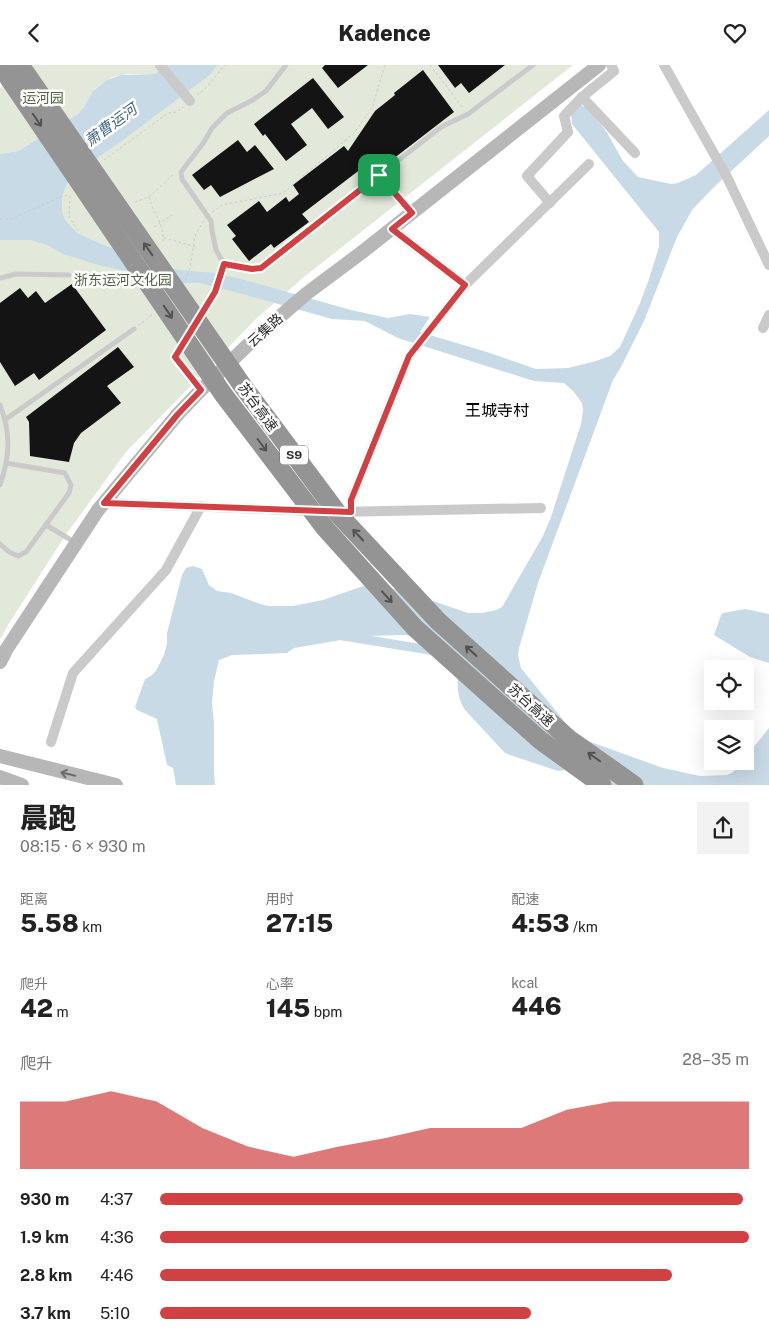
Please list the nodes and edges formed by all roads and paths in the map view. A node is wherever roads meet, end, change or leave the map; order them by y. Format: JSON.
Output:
{"nodes":[{"id":1,"x":0,"y":65,"type":"edge"},
{"id":2,"x":20,"y":65,"type":"edge"},
{"id":3,"x":160,"y":65,"type":"edge"},
{"id":4,"x":225,"y":65,"type":"edge"},
{"id":5,"x":286,"y":65,"type":"edge"},
{"id":6,"x":385,"y":65,"type":"edge"},
{"id":7,"x":430,"y":65,"type":"edge"},
{"id":8,"x":533,"y":65,"type":"edge"},
{"id":9,"x":598,"y":65,"type":"edge"},
{"id":10,"x":611,"y":65,"type":"edge"},
{"id":11,"x":664,"y":65,"type":"edge"},
{"id":12,"x":582,"y":97,"type":"junction"},
{"id":13,"x":190,"y":101,"type":"junction"},
{"id":14,"x":468,"y":114,"type":"junction"},
{"id":15,"x":635,"y":153,"type":"dead end"},
{"id":16,"x":102,"y":161,"type":"dead end"},
{"id":17,"x":186,"y":164,"type":"junction"},
{"id":18,"x":589,"y":164,"type":"dead end"},
{"id":19,"x":379,"y":175,"type":"junction"},
{"id":20,"x":148,"y":197,"type":"junction"},
{"id":21,"x":135,"y":202,"type":"dead end"},
{"id":22,"x":550,"y":203,"type":"junction"},
{"id":23,"x":412,"y":213,"type":"junction"},
{"id":24,"x":172,"y":215,"type":"dead end"},
{"id":25,"x":0,"y":219,"type":"edge"},
{"id":26,"x":161,"y":223,"type":"junction"},
{"id":27,"x":154,"y":227,"type":"dead end"},
{"id":28,"x":392,"y":229,"type":"junction"},
{"id":29,"x":79,"y":232,"type":"dead end"},
{"id":30,"x":164,"y":238,"type":"junction"},
{"id":31,"x":163,"y":244,"type":"dead end"},
{"id":32,"x":197,"y":247,"type":"dead end"},
{"id":33,"x":224,"y":264,"type":"junction"},
{"id":34,"x":769,"y":265,"type":"edge"},
{"id":35,"x":69,"y":275,"type":"dead end"},
{"id":36,"x":0,"y":278,"type":"edge"},
{"id":37,"x":186,"y":282,"type":"dead end"},
{"id":38,"x":465,"y":285,"type":"junction"},
{"id":39,"x":158,"y":310,"type":"dead end"},
{"id":40,"x":769,"y":315,"type":"edge"},
{"id":41,"x":195,"y":325,"type":"dead end"},
{"id":42,"x":763,"y":328,"type":"dead end"},
{"id":43,"x":134,"y":329,"type":"joint"},
{"id":44,"x":190,"y":333,"type":"dead end"},
{"id":45,"x":201,"y":390,"type":"junction"},
{"id":46,"x":0,"y":405,"type":"edge"},
{"id":47,"x":6,"y":419,"type":"junction"},
{"id":48,"x":6,"y":463,"type":"junction"},
{"id":49,"x":0,"y":485,"type":"edge"},
{"id":50,"x":104,"y":503,"type":"junction"},
{"id":51,"x":201,"y":506,"type":"junction"},
{"id":52,"x":541,"y":508,"type":"dead end"},
{"id":53,"x":351,"y":512,"type":"junction"},
{"id":54,"x":46,"y":525,"type":"junction"},
{"id":55,"x":76,"y":543,"type":"junction"},
{"id":56,"x":0,"y":544,"type":"edge"},
{"id":57,"x":0,"y":662,"type":"edge"},
{"id":58,"x":50,"y":742,"type":"dead end"},
{"id":59,"x":0,"y":756,"type":"edge"},
{"id":60,"x":0,"y":777,"type":"edge"},
{"id":61,"x":22,"y":785,"type":"edge"},
{"id":62,"x":116,"y":785,"type":"edge"},
{"id":63,"x":602,"y":785,"type":"edge"},
{"id":64,"x":634,"y":785,"type":"edge"}],
"edges":[{"from":1,"to":63,"type":"highway","name":"苏台高速","number":"S9","one_way":true,"bridge":true},
{"from":64,"to":2,"type":"highway","name":"苏台高速","number":"S9","one_way":true,"bridge":true},
{"from":3,"to":13,"type":"street"},
{"from":4,"to":13,"type":"path"},
{"from":5,"to":17,"type":"lane"},
{"from":6,"to":37,"type":"path","bridge":true},
{"from":7,"to":14,"type":"path"},
{"from":8,"to":14,"type":"lane"},
{"from":9,"to":23,"type":"street","name":"云集路"},
{"from":10,"to":12,"type":"street"},
{"from":11,"to":34,"type":"street"},
{"from":12,"to":15,"type":"street"},
{"from":12,"to":22,"type":"street"},
{"from":13,"to":16,"type":"path"},
{"from":14,"to":19,"type":"lane"},
{"from":17,"to":20,"type":"path"},
{"from":17,"to":33,"type":"lane"},
{"from":18,"to":22,"type":"street"},
{"from":19,"to":23,"type":"lane"},
{"from":19,"to":33,"type":"lane"},
{"from":20,"to":21,"type":"path"},
{"from":20,"to":26,"type":"path"},
{"from":22,"to":38,"type":"street"},
{"from":23,"to":28,"type":"street","name":"云集路"},
{"from":24,"to":26,"type":"path"},
{"from":25,"to":29,"type":"path"},
{"from":26,"to":27,"type":"path"},
{"from":26,"to":30,"type":"path"},
{"from":28,"to":38,"type":"street"},
{"from":28,"to":45,"type":"street","name":"云集路"},
{"from":30,"to":31,"type":"path"},
{"from":30,"to":32,"type":"path"},
{"from":33,"to":41,"type":"lane"},
{"from":35,"to":36,"type":"lane"},
{"from":38,"to":53,"type":"street"},
{"from":39,"to":43,"type":"path","bridge":true},
{"from":40,"to":42,"type":"street"},
{"from":43,"to":47,"type":"lane"},
{"from":44,"to":45,"type":"lane"},
{"from":45,"to":50,"type":"street","name":"云集路"},
{"from":46,"to":47,"type":"lane"},
{"from":47,"to":48,"type":"lane"},
{"from":48,"to":49,"type":"lane"},
{"from":48,"to":54,"type":"lane"},
{"from":50,"to":51,"type":"street"},
{"from":50,"to":55,"type":"street","name":"云集路"},
{"from":51,"to":53,"type":"street"},
{"from":51,"to":58,"type":"street"},
{"from":52,"to":53,"type":"street"},
{"from":54,"to":55,"type":"lane"},
{"from":54,"to":56,"type":"lane"},
{"from":55,"to":57,"type":"street","name":"云集路"},
{"from":62,"to":59,"type":"street","one_way":true},
{"from":60,"to":61,"type":"street"}]}
